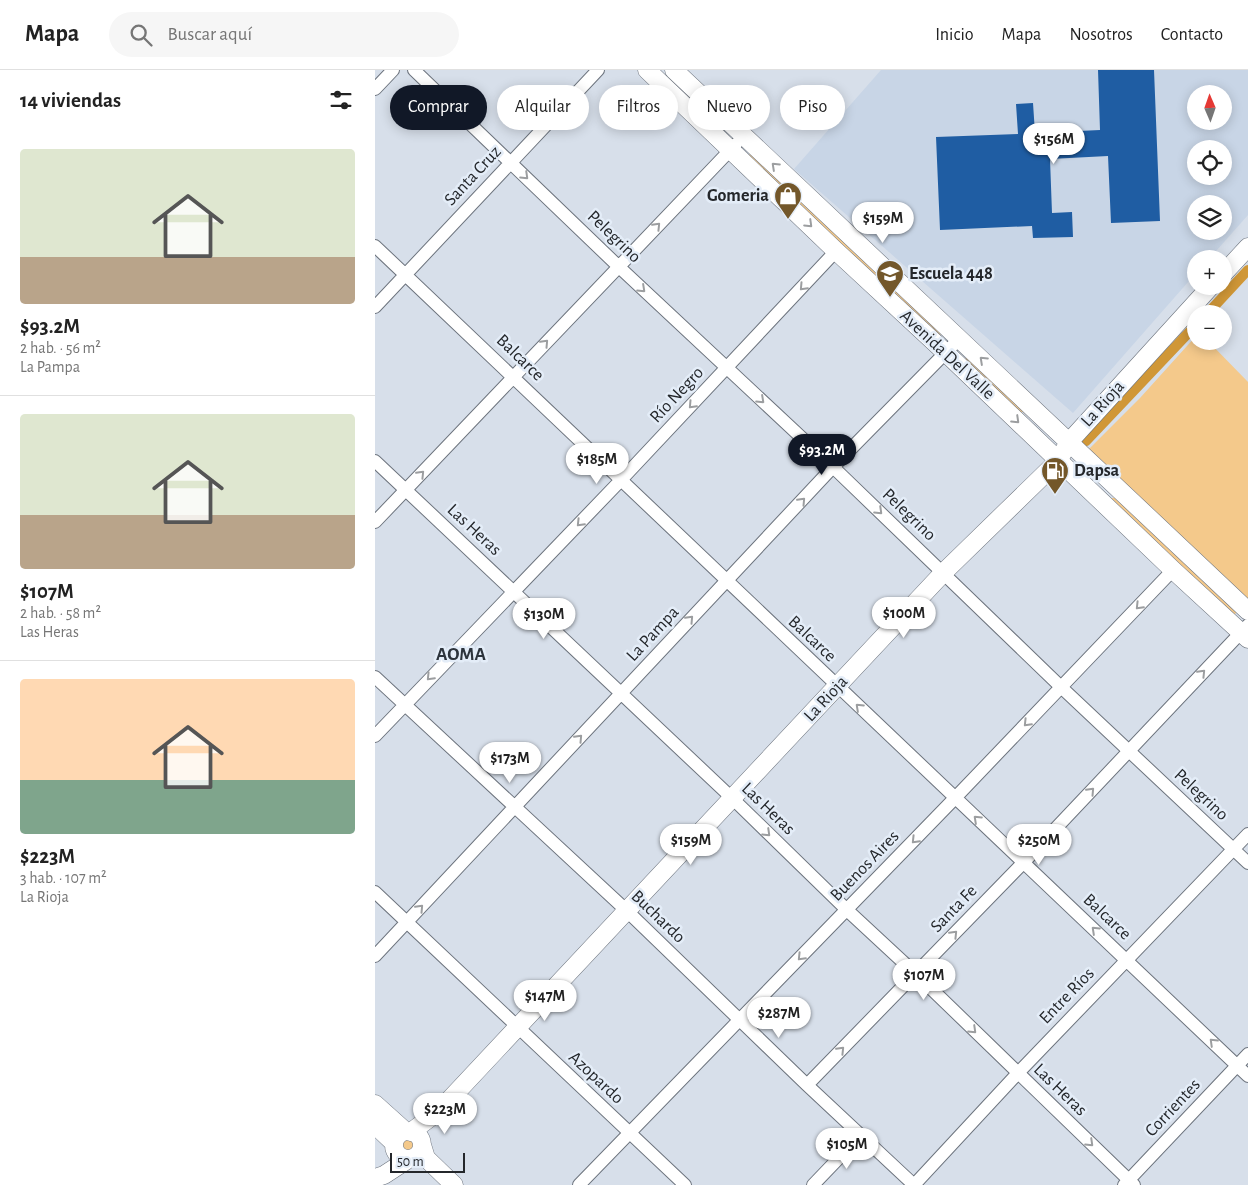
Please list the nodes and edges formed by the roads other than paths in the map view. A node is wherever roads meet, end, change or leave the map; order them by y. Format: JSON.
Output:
{"nodes":[{"id":1,"x":393,"y":70,"type":"edge"},
{"id":2,"x":414,"y":70,"type":"edge"},
{"id":3,"x":598,"y":70,"type":"edge"},
{"id":4,"x":647,"y":70,"type":"edge"},
{"id":5,"x":674,"y":70,"type":"edge"},
{"id":6,"x":375,"y":89,"type":"edge"},
{"id":7,"x":743,"y":136,"type":"junction"},
{"id":8,"x":730,"y":150,"type":"junction"},
{"id":9,"x":511,"y":162,"type":"junction"},
{"id":10,"x":375,"y":246,"type":"edge"},
{"id":11,"x":1248,"y":247,"type":"edge"},
{"id":12,"x":837,"y":251,"type":"junction"},
{"id":13,"x":1232,"y":264,"type":"edge"},
{"id":14,"x":618,"y":266,"type":"junction"},
{"id":15,"x":405,"y":275,"type":"junction"},
{"id":16,"x":1203,"y":295,"type":"edge"},
{"id":17,"x":375,"y":307,"type":"edge"},
{"id":18,"x":960,"y":338,"type":"junction"},
{"id":19,"x":947,"y":353,"type":"junction"},
{"id":20,"x":727,"y":368,"type":"junction"},
{"id":21,"x":514,"y":376,"type":"junction"},
{"id":22,"x":1069,"y":442,"type":"junction"},
{"id":23,"x":375,"y":460,"type":"edge"},
{"id":24,"x":1058,"y":461,"type":"junction"},
{"id":25,"x":833,"y":467,"type":"junction"},
{"id":26,"x":621,"y":480,"type":"junction"},
{"id":27,"x":405,"y":490,"type":"junction"},
{"id":28,"x":375,"y":522,"type":"edge"},
{"id":29,"x":1173,"y":570,"type":"junction"},
{"id":30,"x":944,"y":572,"type":"junction"},
{"id":31,"x":726,"y":581,"type":"junction"},
{"id":32,"x":513,"y":591,"type":"junction"},
{"id":33,"x":1248,"y":611,"type":"edge"},
{"id":34,"x":1246,"y":632,"type":"edge"},
{"id":35,"x":375,"y":677,"type":"edge"},
{"id":36,"x":838,"y":687,"type":"junction"},
{"id":37,"x":1061,"y":687,"type":"junction"},
{"id":38,"x":620,"y":694,"type":"junction"},
{"id":39,"x":404,"y":705,"type":"junction"},
{"id":40,"x":375,"y":736,"type":"edge"},
{"id":41,"x":1129,"y":750,"type":"junction"},
{"id":42,"x":955,"y":798,"type":"junction"},
{"id":43,"x":733,"y":799,"type":"junction"},
{"id":44,"x":514,"y":807,"type":"junction"},
{"id":45,"x":1248,"y":834,"type":"edge"},
{"id":46,"x":1233,"y":849,"type":"junction"},
{"id":47,"x":1023,"y":862,"type":"junction"},
{"id":48,"x":1248,"y":862,"type":"edge"},
{"id":49,"x":375,"y":892,"type":"edge"},
{"id":50,"x":847,"y":910,"type":"junction"},
{"id":51,"x":627,"y":911,"type":"junction"},
{"id":52,"x":407,"y":922,"type":"junction"},
{"id":53,"x":375,"y":956,"type":"edge"},
{"id":54,"x":1127,"y":960,"type":"junction"},
{"id":55,"x":916,"y":974,"type":"junction"},
{"id":56,"x":741,"y":1020,"type":"junction"},
{"id":57,"x":517,"y":1028,"type":"junction"},
{"id":58,"x":1248,"y":1054,"type":"edge"},
{"id":59,"x":1237,"y":1066,"type":"junction"},
{"id":60,"x":1018,"y":1073,"type":"junction"},
{"id":61,"x":1248,"y":1076,"type":"edge"},
{"id":62,"x":807,"y":1086,"type":"junction"},
{"id":63,"x":375,"y":1104,"type":"edge"},
{"id":64,"x":375,"y":1125,"type":"edge"},
{"id":65,"x":630,"y":1134,"type":"junction"},
{"id":66,"x":861,"y":1135,"type":"junction"},
{"id":67,"x":408,"y":1140,"type":"junction"},
{"id":68,"x":409,"y":1160,"type":"junction"},
{"id":69,"x":375,"y":1178,"type":"edge"},
{"id":70,"x":1129,"y":1183,"type":"edge"},
{"id":71,"x":439,"y":1185,"type":"edge"},
{"id":72,"x":454,"y":1185,"type":"edge"},
{"id":73,"x":579,"y":1185,"type":"edge"},
{"id":74,"x":685,"y":1185,"type":"edge"},
{"id":75,"x":813,"y":1185,"type":"edge"},
{"id":76,"x":914,"y":1185,"type":"edge"}],
"edges":[{"from":1,"to":6,"type":"street"},
{"from":2,"to":9,"type":"street","name":"Pelegrino"},
{"from":3,"to":9,"type":"street","name":"Santa Cruz"},
{"from":4,"to":8,"type":"main road","name":"Avenida Del Valle"},
{"from":5,"to":7,"type":"main road","name":"Avenida Del Valle"},
{"from":7,"to":8,"type":"street"},
{"from":18,"to":7,"type":"main road","name":"Avenida Del Valle","one_way":true},
{"from":8,"to":12,"type":"main road","name":"Avenida Del Valle","one_way":true},
{"from":14,"to":8,"type":"street","one_way":true},
{"from":9,"to":14,"type":"street","name":"Pelegrino","one_way":true},
{"from":9,"to":15,"type":"street","name":"Santa Cruz"},
{"from":10,"to":15,"type":"street","name":"Balcarce"},
{"from":11,"to":13,"type":"main road"},
{"from":12,"to":19,"type":"main road","name":"Avenida Del Valle"},
{"from":12,"to":20,"type":"street","name":"Río Negro","one_way":true},
{"from":14,"to":20,"type":"street","name":"Pelegrino","one_way":true},
{"from":21,"to":14,"type":"street","one_way":true},
{"from":15,"to":17,"type":"street","name":"Santa Cruz"},
{"from":15,"to":21,"type":"street","name":"Balcarce"},
{"from":16,"to":22,"type":"main road","name":"La Rioja"},
{"from":18,"to":19,"type":"street","name":"La Pampa"},
{"from":22,"to":18,"type":"main road","name":"Avenida Del Valle","one_way":true},
{"from":19,"to":24,"type":"main road","name":"Avenida Del Valle","one_way":true},
{"from":19,"to":25,"type":"street","name":"La Pampa"},
{"from":20,"to":25,"type":"street","name":"Pelegrino","one_way":true},
{"from":20,"to":26,"type":"street","name":"Río Negro","one_way":true},
{"from":21,"to":26,"type":"street","name":"Balcarce"},
{"from":27,"to":21,"type":"street","one_way":true},
{"from":22,"to":24,"type":"main road","name":"La Rioja"},
{"from":22,"to":33,"type":"main road","name":"Avenida Del Valle"},
{"from":23,"to":27,"type":"street","name":"Las Heras"},
{"from":24,"to":29,"type":"main road","name":"Avenida Del Valle"},
{"from":24,"to":30,"type":"main road","name":"La Rioja"},
{"from":25,"to":30,"type":"street","name":"Pelegrino","one_way":true},
{"from":31,"to":25,"type":"street","name":"La Pampa","one_way":true},
{"from":26,"to":31,"type":"street","name":"Balcarce"},
{"from":26,"to":32,"type":"street","name":"Río Negro","one_way":true},
{"from":27,"to":28,"type":"street"},
{"from":27,"to":32,"type":"street","name":"Las Heras"},
{"from":29,"to":34,"type":"main road","name":"Avenida Del Valle"},
{"from":29,"to":37,"type":"street","name":"Buenos Aires","one_way":true},
{"from":30,"to":36,"type":"main road","name":"La Rioja"},
{"from":30,"to":37,"type":"street","name":"Pelegrino"},
{"from":31,"to":36,"type":"street","name":"Balcarce"},
{"from":38,"to":31,"type":"street","name":"La Pampa","one_way":true},
{"from":32,"to":38,"type":"street","name":"Las Heras"},
{"from":32,"to":39,"type":"street","name":"Río Negro","one_way":true},
{"from":41,"to":34,"type":"street","name":"Santa Fe","one_way":true},
{"from":35,"to":39,"type":"street","name":"Buchardo"},
{"from":42,"to":36,"type":"street","name":"Balcarce","one_way":true},
{"from":36,"to":43,"type":"main road","name":"La Rioja"},
{"from":37,"to":41,"type":"street","name":"Pelegrino"},
{"from":37,"to":42,"type":"street","name":"Buenos Aires","one_way":true},
{"from":38,"to":43,"type":"street","name":"Las Heras"},
{"from":44,"to":38,"type":"street","name":"La Pampa","one_way":true},
{"from":39,"to":40,"type":"street","name":"Río Negro"},
{"from":39,"to":44,"type":"street","name":"Buchardo"},
{"from":41,"to":46,"type":"street","name":"Pelegrino"},
{"from":47,"to":41,"type":"street","name":"Santa Fe","one_way":true},
{"from":47,"to":42,"type":"street","name":"Balcarce","one_way":true},
{"from":42,"to":50,"type":"street","name":"Buenos Aires","one_way":true},
{"from":43,"to":50,"type":"street","name":"Las Heras","one_way":true},
{"from":43,"to":51,"type":"main road","name":"La Rioja"},
{"from":44,"to":51,"type":"street","name":"Buchardo"},
{"from":52,"to":44,"type":"street","name":"La Pampa","one_way":true},
{"from":45,"to":46,"type":"street","name":"Entre Ríos"},
{"from":46,"to":48,"type":"street","name":"Pelegrino"},
{"from":46,"to":54,"type":"street","name":"Entre Ríos"},
{"from":54,"to":47,"type":"street","name":"Balcarce","one_way":true},
{"from":55,"to":47,"type":"street","name":"Santa Fe","one_way":true},
{"from":49,"to":52,"type":"street","name":"Azopardo"},
{"from":50,"to":55,"type":"street","name":"Las Heras"},
{"from":50,"to":56,"type":"street","name":"Buenos Aires","one_way":true},
{"from":51,"to":56,"type":"street","name":"Buchardo"},
{"from":51,"to":57,"type":"main road","name":"La Rioja"},
{"from":52,"to":53,"type":"street","name":"La Pampa"},
{"from":52,"to":57,"type":"street","name":"Azopardo"},
{"from":59,"to":54,"type":"street","name":"Balcarce","one_way":true},
{"from":54,"to":60,"type":"street","name":"Entre Ríos"},
{"from":55,"to":60,"type":"street","name":"Las Heras","one_way":true},
{"from":62,"to":55,"type":"street","name":"Santa Fe","one_way":true},
{"from":56,"to":62,"type":"street","name":"Buchardo"},
{"from":56,"to":65,"type":"street","name":"Buenos Aires"},
{"from":57,"to":65,"type":"street","name":"Azopardo"},
{"from":57,"to":67,"type":"main road","name":"La Rioja"},
{"from":58,"to":59,"type":"street","name":"Corrientes"},
{"from":59,"to":61,"type":"street","name":"Balcarce"},
{"from":59,"to":70,"type":"street","name":"Corrientes"},
{"from":60,"to":70,"type":"street","name":"Las Heras","one_way":true},
{"from":60,"to":76,"type":"street","name":"Entre Ríos"},
{"from":62,"to":66,"type":"street","name":"Buchardo"},
{"from":63,"to":67,"type":"main road"},
{"from":64,"to":67,"type":"main road"},
{"from":65,"to":73,"type":"street","name":"Buenos Aires"},
{"from":65,"to":74,"type":"street","name":"Azopardo"},
{"from":66,"to":75,"type":"street"},
{"from":66,"to":76,"type":"street","name":"Buchardo"},
{"from":67,"to":68,"type":"main road"},
{"from":67,"to":69,"type":"main road","name":"La Rioja"},
{"from":67,"to":72,"type":"main road"},
{"from":68,"to":69,"type":"main road","name":"La Rioja"},
{"from":68,"to":71,"type":"main road"}]}
